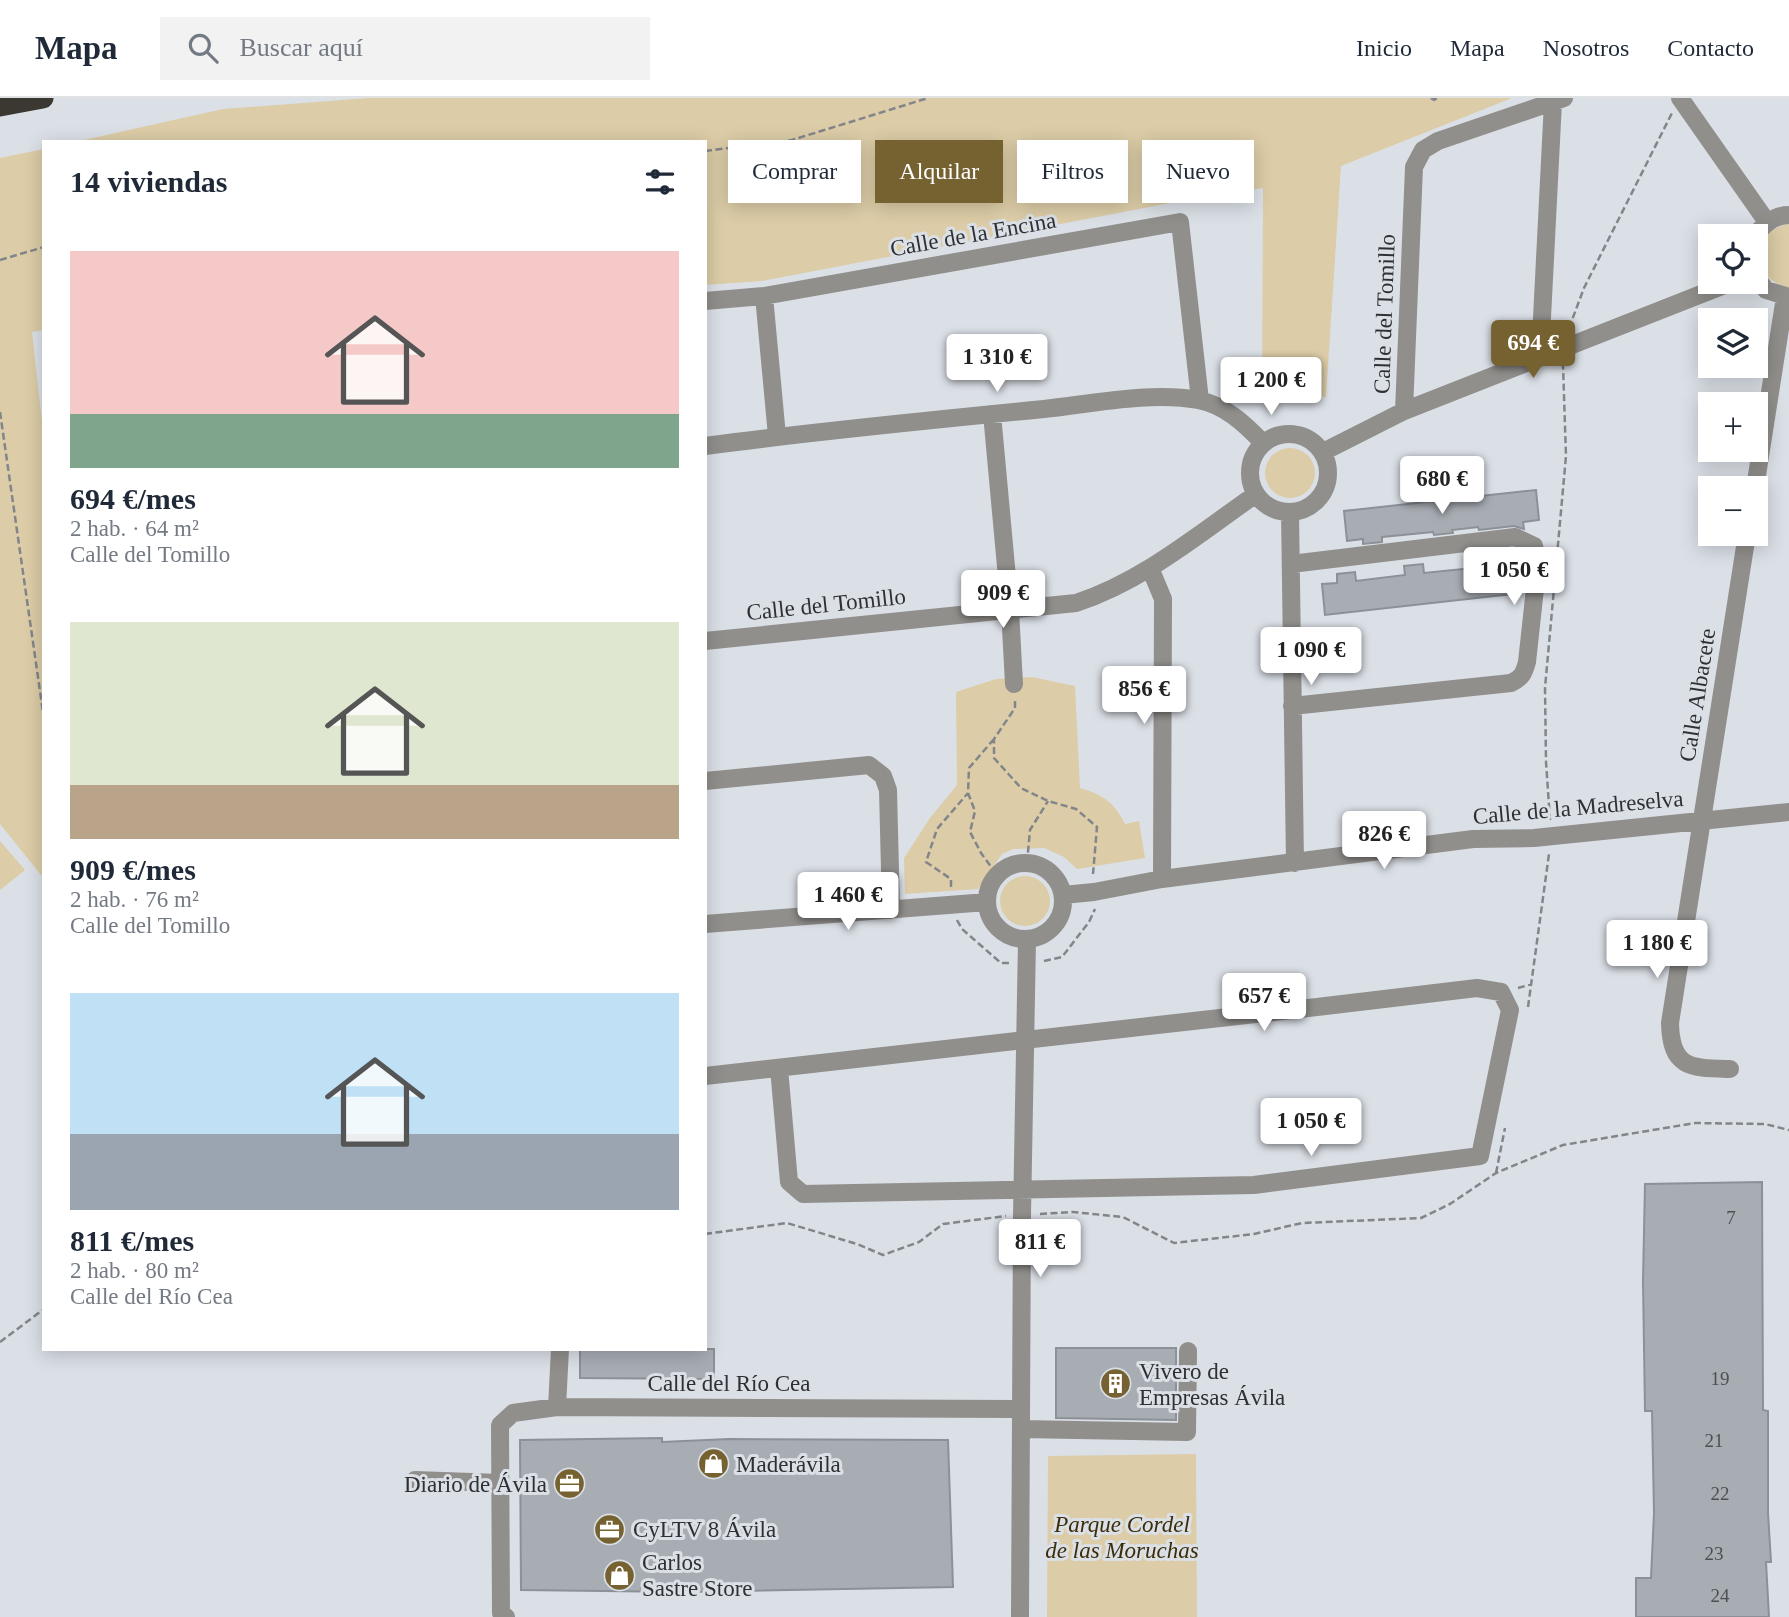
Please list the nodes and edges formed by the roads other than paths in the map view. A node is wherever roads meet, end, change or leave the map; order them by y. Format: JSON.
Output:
{"nodes":[{"id":1,"x":43,"y":98,"type":"edge"},
{"id":2,"x":1558,"y":100,"type":"edge"},
{"id":3,"x":1677,"y":104,"type":"edge"},
{"id":4,"x":0,"y":106,"type":"edge"},
{"id":5,"x":1789,"y":215,"type":"edge"},
{"id":6,"x":1767,"y":222,"type":"joint"},
{"id":7,"x":1768,"y":291,"type":"edge"},
{"id":8,"x":1702,"y":294,"type":"edge"},
{"id":9,"x":764,"y":296,"type":"junction"},
{"id":10,"x":1787,"y":297,"type":"edge"},
{"id":11,"x":707,"y":301,"type":"edge"},
{"id":12,"x":1540,"y":357,"type":"junction"},
{"id":13,"x":1200,"y":400,"type":"junction"},
{"id":14,"x":1404,"y":411,"type":"junction"},
{"id":15,"x":992,"y":414,"type":"junction"},
{"id":16,"x":778,"y":436,"type":"junction"},
{"id":17,"x":1263,"y":443,"type":"junction"},
{"id":18,"x":707,"y":446,"type":"edge"},
{"id":19,"x":1323,"y":452,"type":"junction"},
{"id":20,"x":1757,"y":476,"type":"edge"},
{"id":21,"x":1256,"y":494,"type":"junction"},
{"id":22,"x":1290,"y":512,"type":"junction"},
{"id":23,"x":1745,"y":546,"type":"edge"},
{"id":24,"x":1291,"y":564,"type":"junction"},
{"id":25,"x":1150,"y":568,"type":"junction"},
{"id":26,"x":1010,"y":610,"type":"junction"},
{"id":27,"x":707,"y":641,"type":"edge"},
{"id":28,"x":1014,"y":684,"type":"road end"},
{"id":29,"x":1292,"y":706,"type":"junction"},
{"id":30,"x":707,"y":780,"type":"edge"},
{"id":31,"x":1789,"y":813,"type":"edge"},
{"id":32,"x":1702,"y":822,"type":"junction"},
{"id":33,"x":1295,"y":863,"type":"junction"},
{"id":34,"x":1162,"y":878,"type":"junction"},
{"id":35,"x":1063,"y":895,"type":"junction"},
{"id":36,"x":987,"y":901,"type":"junction"},
{"id":37,"x":891,"y":909,"type":"junction"},
{"id":38,"x":707,"y":924,"type":"edge"},
{"id":39,"x":1027,"y":940,"type":"junction"},
{"id":40,"x":1027,"y":1042,"type":"junction"},
{"id":41,"x":779,"y":1068,"type":"junction"},
{"id":42,"x":1730,"y":1069,"type":"dead end"},
{"id":43,"x":707,"y":1076,"type":"edge"},
{"id":44,"x":1023,"y":1192,"type":"junction"},
{"id":45,"x":560,"y":1351,"type":"edge"},
{"id":46,"x":1188,"y":1351,"type":"dead end"},
{"id":47,"x":557,"y":1407,"type":"junction"},
{"id":48,"x":1021,"y":1409,"type":"junction"},
{"id":49,"x":1021,"y":1429,"type":"junction"},
{"id":50,"x":415,"y":1480,"type":"dead end"},
{"id":51,"x":500,"y":1483,"type":"junction"},
{"id":52,"x":506,"y":1617,"type":"edge"},
{"id":53,"x":1020,"y":1617,"type":"edge"}],
"edges":[{"from":1,"to":4,"type":"highway"},
{"from":2,"to":12,"type":"street","name":"Calle del Tomillo"},
{"from":2,"to":14,"type":"street","name":"Calle del Tomillo"},
{"from":3,"to":6,"type":"street"},
{"from":5,"to":6,"type":"street"},
{"from":7,"to":10,"type":"street"},
{"from":8,"to":12,"type":"street","name":"Calle del Tomillo"},
{"from":9,"to":11,"type":"street","name":"Calle de la Encina"},
{"from":9,"to":13,"type":"street","name":"Calle de la Encina"},
{"from":9,"to":16,"type":"street"},
{"from":10,"to":20,"type":"street"},
{"from":12,"to":14,"type":"street","name":"Calle del Tomillo"},
{"from":13,"to":15,"type":"street"},
{"from":13,"to":17,"type":"street"},
{"from":14,"to":19,"type":"street","name":"Calle del Tomillo"},
{"from":15,"to":16,"type":"street"},
{"from":15,"to":26,"type":"street"},
{"from":16,"to":18,"type":"street"},
{"from":17,"to":19,"type":"street"},
{"from":17,"to":21,"type":"street"},
{"from":19,"to":22,"type":"street"},
{"from":21,"to":22,"type":"street"},
{"from":21,"to":25,"type":"street","name":"Calle del Tomillo"},
{"from":22,"to":24,"type":"street"},
{"from":23,"to":32,"type":"street","name":"Calle Albacete"},
{"from":24,"to":29,"type":"street"},
{"from":24,"to":29,"type":"street"},
{"from":25,"to":26,"type":"street","name":"Calle del Tomillo"},
{"from":25,"to":34,"type":"street"},
{"from":26,"to":27,"type":"street","name":"Calle del Tomillo"},
{"from":26,"to":28,"type":"street"},
{"from":29,"to":33,"type":"street"},
{"from":30,"to":37,"type":"street"},
{"from":31,"to":32,"type":"street","name":"Calle de la Madreselva"},
{"from":32,"to":33,"type":"street","name":"Calle de la Madreselva"},
{"from":32,"to":42,"type":"street","name":"Calle Albacete"},
{"from":33,"to":34,"type":"street","name":"Calle de la Madreselva"},
{"from":34,"to":35,"type":"street","name":"Calle de la Madreselva"},
{"from":35,"to":36,"type":"street"},
{"from":35,"to":39,"type":"street"},
{"from":36,"to":37,"type":"street"},
{"from":36,"to":39,"type":"street"},
{"from":37,"to":38,"type":"street"},
{"from":39,"to":40,"type":"street"},
{"from":40,"to":41,"type":"street"},
{"from":40,"to":44,"type":"street"},
{"from":40,"to":44,"type":"street"},
{"from":41,"to":43,"type":"street"},
{"from":41,"to":44,"type":"street"},
{"from":44,"to":48,"type":"street"},
{"from":45,"to":47,"type":"street"},
{"from":46,"to":49,"type":"street"},
{"from":47,"to":48,"type":"street","name":"Calle del Río Cea"},
{"from":47,"to":51,"type":"street","name":"Calle del Río Cea"},
{"from":48,"to":49,"type":"street"},
{"from":49,"to":53,"type":"street"},
{"from":50,"to":51,"type":"street"},
{"from":51,"to":52,"type":"street","name":"Calle del Río Cea"}]}
